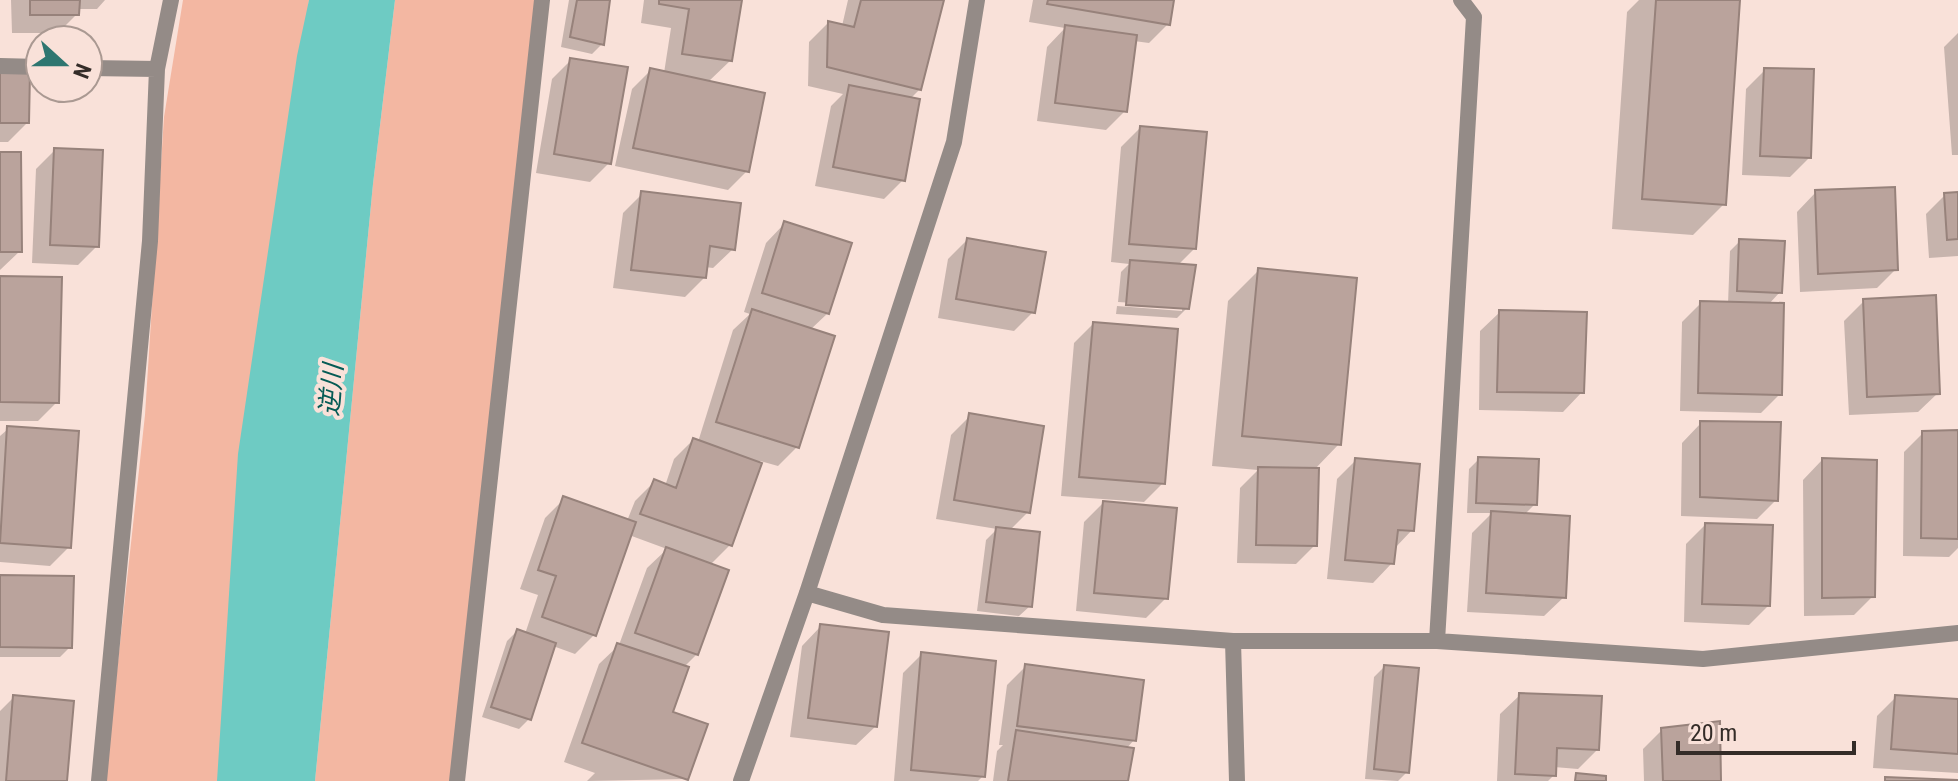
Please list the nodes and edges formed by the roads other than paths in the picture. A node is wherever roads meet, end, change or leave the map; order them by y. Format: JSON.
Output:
{"nodes":[{"id":1,"x":171,"y":0,"type":"edge"},
{"id":2,"x":542,"y":0,"type":"edge"},
{"id":3,"x":977,"y":0,"type":"edge"},
{"id":4,"x":1461,"y":0,"type":"edge"},
{"id":5,"x":0,"y":66,"type":"edge"},
{"id":6,"x":24,"y":67,"type":"edge"},
{"id":7,"x":104,"y":68,"type":"edge"},
{"id":8,"x":157,"y":69,"type":"junction"},
{"id":9,"x":807,"y":593,"type":"junction"},
{"id":10,"x":1958,"y":633,"type":"edge"},
{"id":11,"x":1233,"y":641,"type":"junction"},
{"id":12,"x":1437,"y":641,"type":"junction"},
{"id":13,"x":99,"y":781,"type":"edge"},
{"id":14,"x":457,"y":781,"type":"edge"},
{"id":15,"x":741,"y":781,"type":"edge"},
{"id":16,"x":1237,"y":781,"type":"edge"}],
"edges":[{"from":1,"to":8,"type":"street"},
{"from":2,"to":14,"type":"street"},
{"from":3,"to":9,"type":"street"},
{"from":4,"to":12,"type":"street"},
{"from":5,"to":6,"type":"street"},
{"from":7,"to":8,"type":"street"},
{"from":8,"to":13,"type":"street"},
{"from":9,"to":11,"type":"street"},
{"from":9,"to":15,"type":"street"},
{"from":10,"to":12,"type":"street"},
{"from":11,"to":12,"type":"street"},
{"from":11,"to":16,"type":"street"}]}
